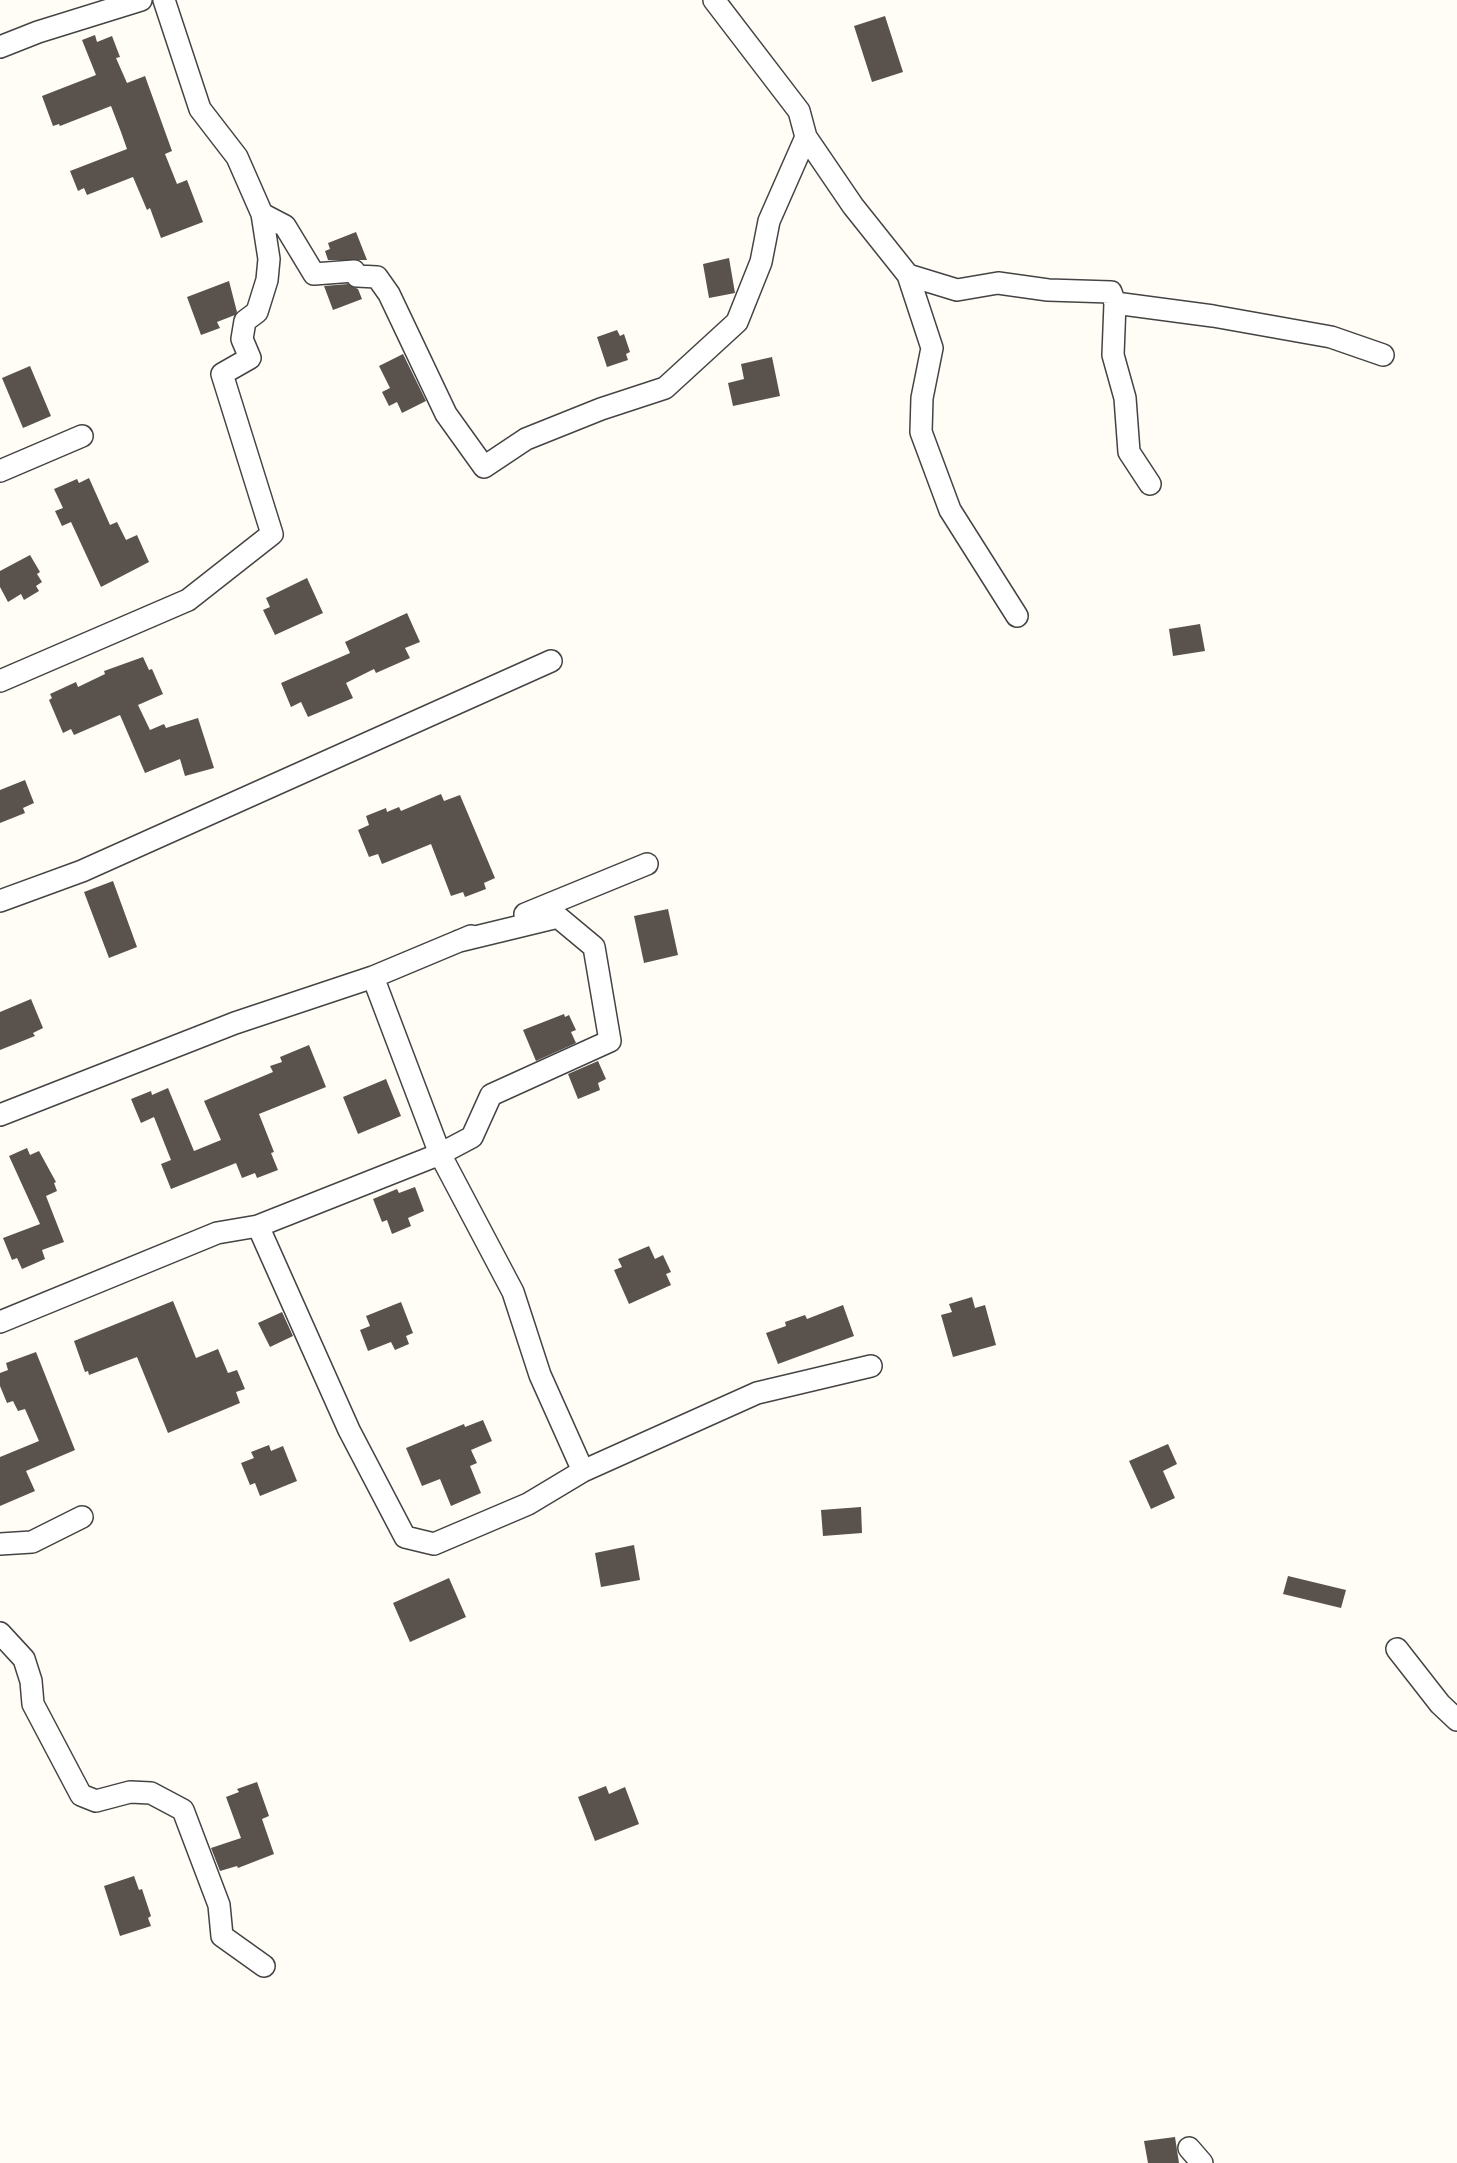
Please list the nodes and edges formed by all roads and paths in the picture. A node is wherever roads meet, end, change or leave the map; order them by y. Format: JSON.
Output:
{"nodes":[{"id":1,"x":141,"y":0,"type":"edge"},
{"id":2,"x":164,"y":0,"type":"edge"},
{"id":3,"x":714,"y":0,"type":"edge"},
{"id":4,"x":0,"y":47,"type":"edge"},
{"id":5,"x":806,"y":137,"type":"junction"},
{"id":6,"x":262,"y":214,"type":"junction"},
{"id":7,"x":908,"y":275,"type":"junction"},
{"id":8,"x":1115,"y":303,"type":"junction"},
{"id":9,"x":1383,"y":355,"type":"dead end"},
{"id":10,"x":82,"y":436,"type":"dead end"},
{"id":11,"x":0,"y":471,"type":"edge"},
{"id":12,"x":1150,"y":484,"type":"dead end"},
{"id":13,"x":1017,"y":616,"type":"dead end"},
{"id":14,"x":551,"y":661,"type":"dead end"},
{"id":15,"x":0,"y":681,"type":"edge"},
{"id":16,"x":647,"y":864,"type":"dead end"},
{"id":17,"x":0,"y":901,"type":"edge"},
{"id":18,"x":459,"y":941,"type":"junction"},
{"id":19,"x":373,"y":977,"type":"junction"},
{"id":20,"x":0,"y":1115,"type":"edge"},
{"id":21,"x":440,"y":1154,"type":"junction"},
{"id":22,"x":258,"y":1226,"type":"junction"},
{"id":23,"x":0,"y":1322,"type":"edge"},
{"id":24,"x":871,"y":1366,"type":"dead end"},
{"id":25,"x":583,"y":1471,"type":"junction"},
{"id":26,"x":82,"y":1517,"type":"dead end"},
{"id":27,"x":0,"y":1544,"type":"edge"},
{"id":28,"x":0,"y":1633,"type":"edge"},
{"id":29,"x":1397,"y":1649,"type":"dead end"},
{"id":30,"x":1457,"y":1720,"type":"edge"},
{"id":31,"x":264,"y":1966,"type":"dead end"}],
"edges":[{"from":1,"to":4,"type":"street"},
{"from":2,"to":6,"type":"street"},
{"from":3,"to":5,"type":"street"},
{"from":5,"to":6,"type":"street"},
{"from":5,"to":7,"type":"street"},
{"from":6,"to":15,"type":"street"},
{"from":7,"to":8,"type":"street"},
{"from":7,"to":13,"type":"street"},
{"from":8,"to":9,"type":"street"},
{"from":8,"to":12,"type":"street"},
{"from":10,"to":11,"type":"street"},
{"from":14,"to":17,"type":"street"},
{"from":16,"to":18,"type":"street"},
{"from":18,"to":19,"type":"street"},
{"from":18,"to":21,"type":"street"},
{"from":19,"to":20,"type":"street"},
{"from":19,"to":21,"type":"street"},
{"from":21,"to":22,"type":"street"},
{"from":21,"to":25,"type":"street"},
{"from":22,"to":23,"type":"street"},
{"from":22,"to":25,"type":"street"},
{"from":24,"to":25,"type":"street"},
{"from":26,"to":27,"type":"street"},
{"from":28,"to":31,"type":"street"},
{"from":29,"to":30,"type":"street"}]}
